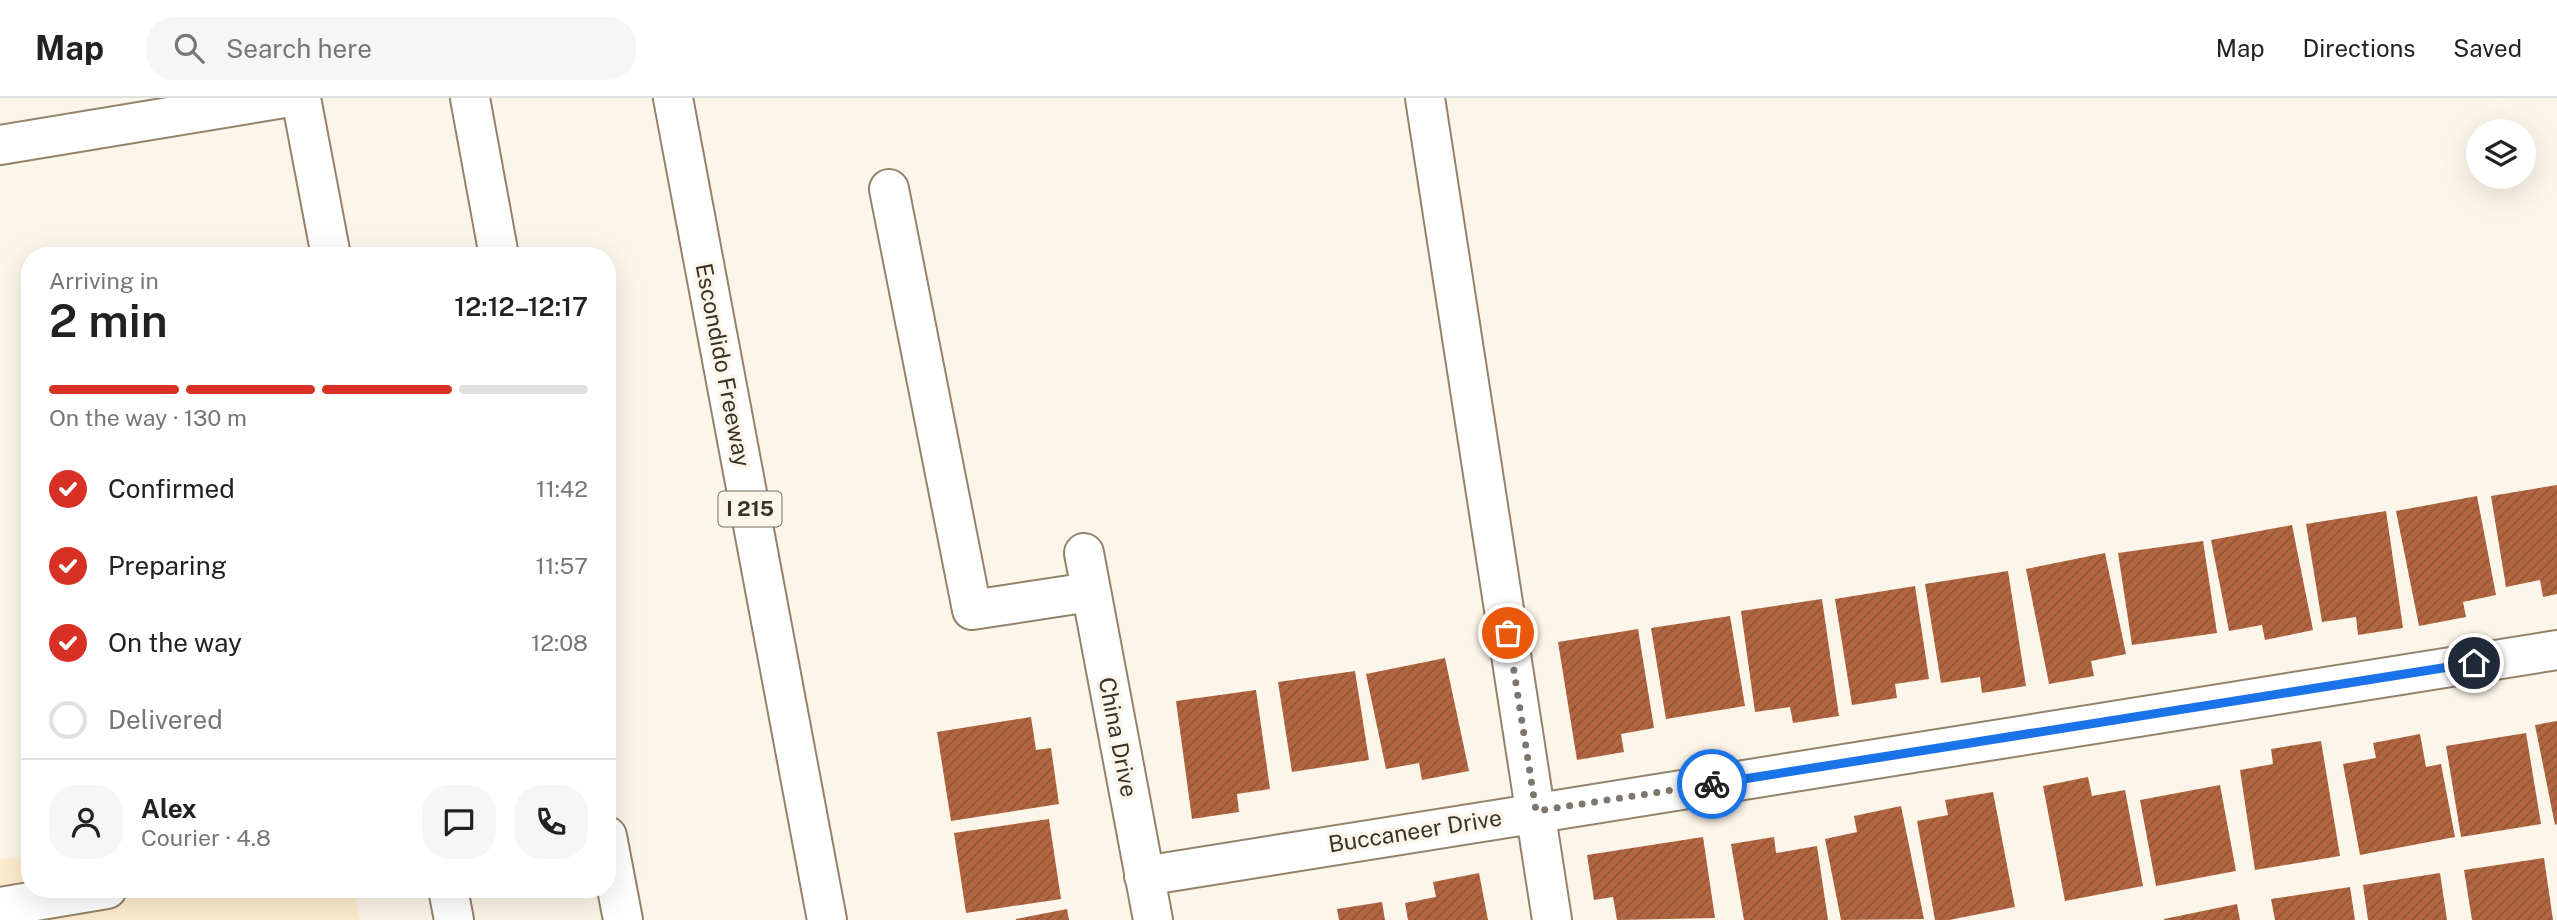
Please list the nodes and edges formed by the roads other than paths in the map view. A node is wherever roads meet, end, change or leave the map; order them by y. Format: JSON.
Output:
{"nodes":[{"id":1,"x":284,"y":98,"type":"edge"},
{"id":2,"x":301,"y":98,"type":"edge"},
{"id":3,"x":470,"y":98,"type":"edge"},
{"id":4,"x":673,"y":98,"type":"edge"},
{"id":5,"x":1425,"y":98,"type":"edge"},
{"id":6,"x":0,"y":145,"type":"edge"},
{"id":7,"x":889,"y":189,"type":"dead end"},
{"id":8,"x":329,"y":247,"type":"edge"},
{"id":9,"x":497,"y":247,"type":"edge"},
{"id":10,"x":1084,"y":553,"type":"dead end"},
{"id":11,"x":1090,"y":592,"type":"junction"},
{"id":12,"x":2557,"y":650,"type":"edge"},
{"id":13,"x":1536,"y":811,"type":"junction"},
{"id":14,"x":1144,"y":876,"type":"junction"},
{"id":15,"x":616,"y":883,"type":"edge"},
{"id":16,"x":54,"y":898,"type":"edge"},
{"id":17,"x":450,"y":898,"type":"edge"},
{"id":18,"x":0,"y":907,"type":"edge"},
{"id":19,"x":454,"y":920,"type":"edge"},
{"id":20,"x":623,"y":920,"type":"edge"},
{"id":21,"x":827,"y":920,"type":"edge"},
{"id":22,"x":1153,"y":920,"type":"edge"},
{"id":23,"x":1552,"y":920,"type":"edge"}],
"edges":[{"from":1,"to":6,"type":"main road"},
{"from":2,"to":8,"type":"main road"},
{"from":3,"to":9,"type":"main road"},
{"from":4,"to":21,"type":"main road","name":"Escondido Freeway","number":"I 215"},
{"from":5,"to":13,"type":"main road"},
{"from":7,"to":11,"type":"main road"},
{"from":10,"to":11,"type":"main road","name":"China Drive"},
{"from":11,"to":14,"type":"main road","name":"China Drive"},
{"from":12,"to":13,"type":"main road","name":"Buccaneer Drive"},
{"from":13,"to":14,"type":"main road","name":"Buccaneer Drive"},
{"from":13,"to":23,"type":"main road"},
{"from":14,"to":22,"type":"main road","name":"China Drive"},
{"from":15,"to":20,"type":"main road"},
{"from":16,"to":18,"type":"main road"},
{"from":17,"to":19,"type":"main road"}]}
